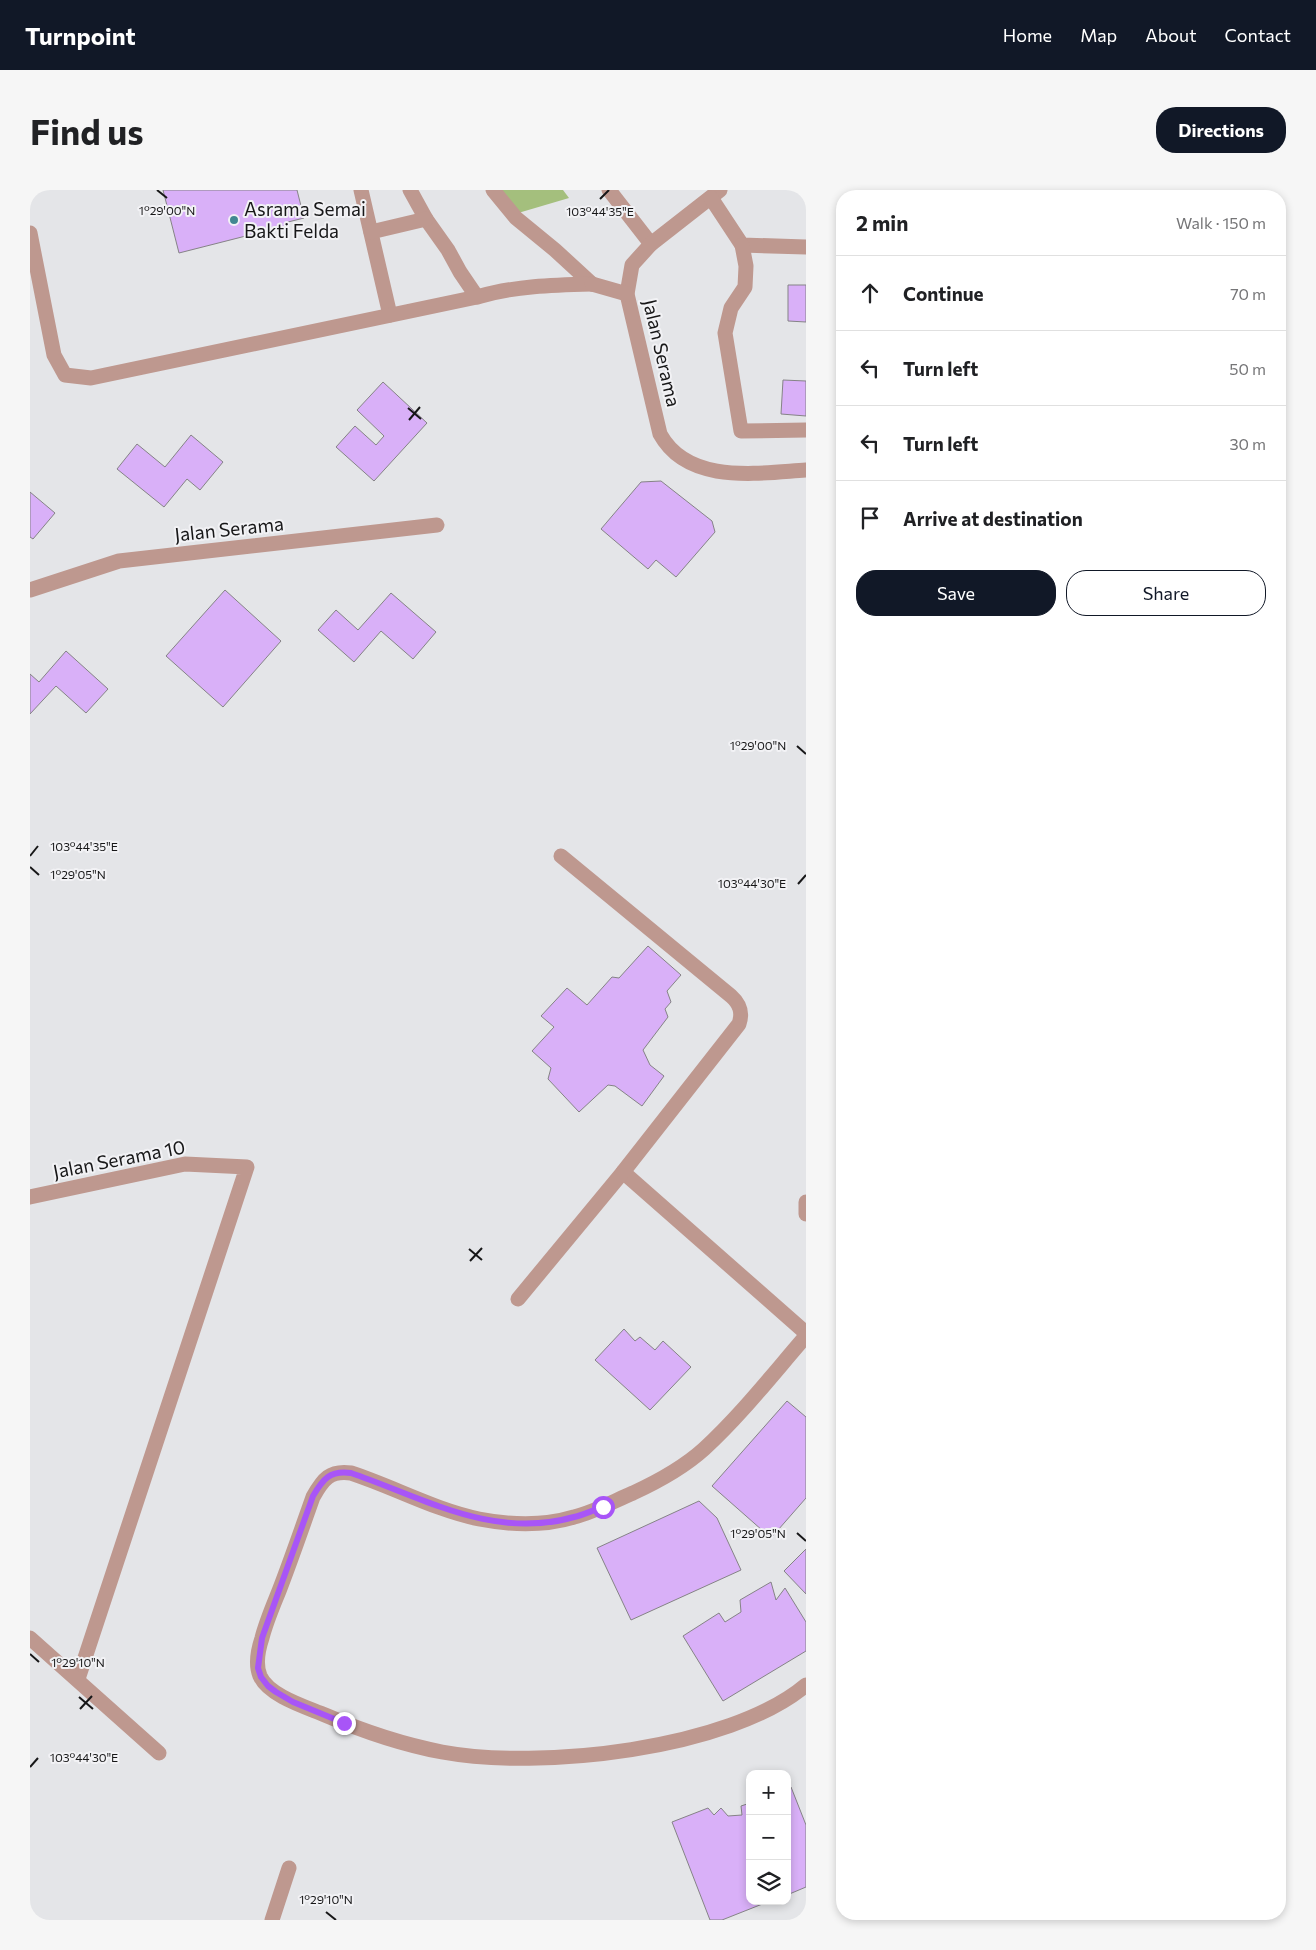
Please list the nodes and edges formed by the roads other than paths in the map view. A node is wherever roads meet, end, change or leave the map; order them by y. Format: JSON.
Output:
{"nodes":[{"id":1,"x":361,"y":190,"type":"edge"},
{"id":2,"x":410,"y":190,"type":"edge"},
{"id":3,"x":493,"y":190,"type":"edge"},
{"id":4,"x":609,"y":190,"type":"edge"},
{"id":5,"x":715,"y":194,"type":"edge"},
{"id":6,"x":426,"y":219,"type":"junction"},
{"id":7,"x":371,"y":232,"type":"junction"},
{"id":8,"x":30,"y":233,"type":"edge"},
{"id":9,"x":651,"y":244,"type":"junction"},
{"id":10,"x":742,"y":245,"type":"junction"},
{"id":11,"x":806,"y":247,"type":"edge"},
{"id":12,"x":592,"y":284,"type":"junction"},
{"id":13,"x":627,"y":294,"type":"junction"},
{"id":14,"x":477,"y":298,"type":"junction"},
{"id":15,"x":390,"y":315,"type":"junction"},
{"id":16,"x":806,"y":430,"type":"edge"},
{"id":17,"x":806,"y":470,"type":"edge"},
{"id":18,"x":437,"y":526,"type":"dead end"},
{"id":19,"x":30,"y":590,"type":"edge"},
{"id":20,"x":561,"y":856,"type":"dead end"},
{"id":21,"x":623,"y":1172,"type":"junction"},
{"id":22,"x":30,"y":1197,"type":"edge"},
{"id":23,"x":806,"y":1202,"type":"edge"},
{"id":24,"x":806,"y":1214,"type":"edge"},
{"id":25,"x":518,"y":1298,"type":"dead end"},
{"id":26,"x":806,"y":1334,"type":"edge"},
{"id":27,"x":30,"y":1638,"type":"edge"},
{"id":28,"x":78,"y":1679,"type":"junction"},
{"id":29,"x":805,"y":1690,"type":"edge"},
{"id":30,"x":160,"y":1753,"type":"dead end"},
{"id":31,"x":289,"y":1868,"type":"dead end"},
{"id":32,"x":272,"y":1920,"type":"edge"}],
"edges":[{"from":1,"to":7,"type":"street"},
{"from":2,"to":6,"type":"street"},
{"from":3,"to":12,"type":"street","name":"Jalan Serama"},
{"from":4,"to":9,"type":"street"},
{"from":5,"to":9,"type":"street"},
{"from":5,"to":10,"type":"street"},
{"from":6,"to":7,"type":"street"},
{"from":6,"to":14,"type":"street"},
{"from":7,"to":15,"type":"street"},
{"from":8,"to":15,"type":"street"},
{"from":9,"to":13,"type":"street"},
{"from":10,"to":11,"type":"street"},
{"from":10,"to":16,"type":"street"},
{"from":12,"to":13,"type":"street","name":"Jalan Serama"},
{"from":12,"to":14,"type":"street"},
{"from":13,"to":17,"type":"street","name":"Jalan Serama"},
{"from":14,"to":15,"type":"street"},
{"from":18,"to":19,"type":"street","name":"Jalan Serama"},
{"from":20,"to":21,"type":"street"},
{"from":21,"to":25,"type":"street"},
{"from":21,"to":26,"type":"street"},
{"from":22,"to":28,"type":"street","name":"Jalan Serama 10"},
{"from":23,"to":24,"type":"street"},
{"from":26,"to":29,"type":"street"},
{"from":27,"to":28,"type":"street"},
{"from":28,"to":30,"type":"street"},
{"from":31,"to":32,"type":"street"}]}
